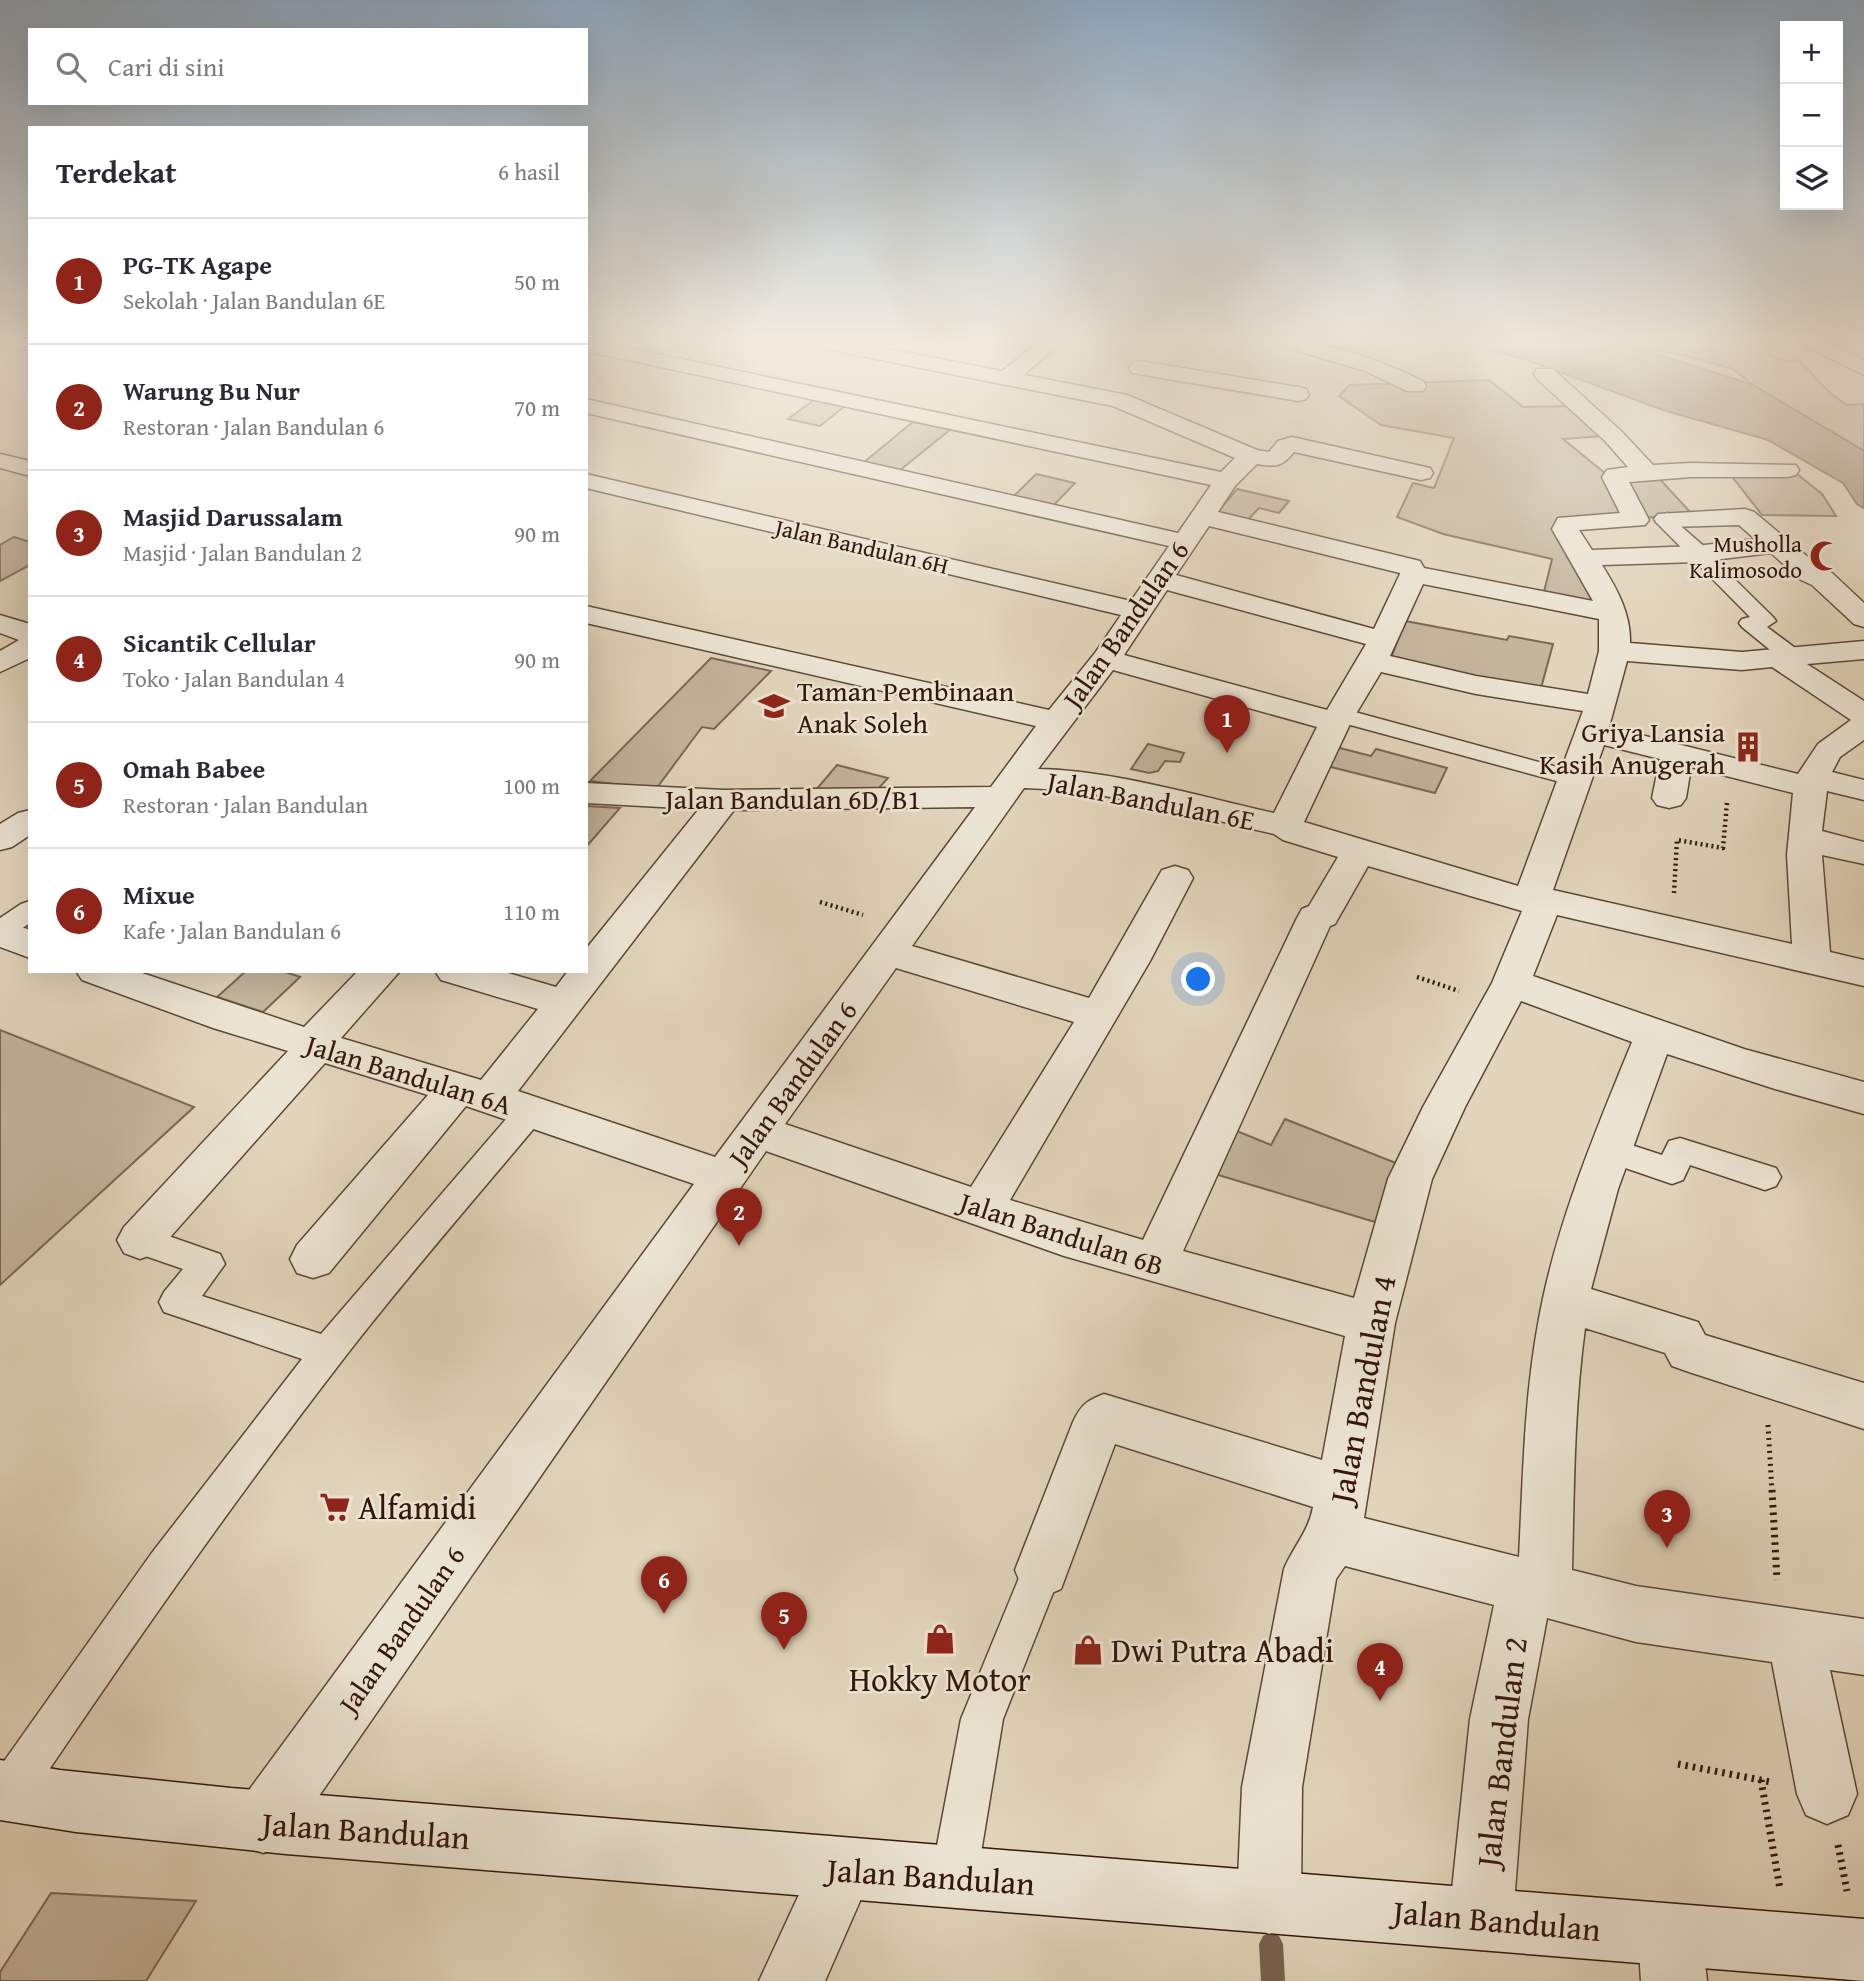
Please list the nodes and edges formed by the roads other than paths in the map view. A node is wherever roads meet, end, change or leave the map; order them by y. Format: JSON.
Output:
{"nodes":[{"id":1,"x":731,"y":435,"type":"edge"},
{"id":2,"x":1066,"y":435,"type":"edge"},
{"id":3,"x":1179,"y":435,"type":"edge"},
{"id":4,"x":1612,"y":435,"type":"edge"},
{"id":5,"x":0,"y":461,"type":"edge"},
{"id":6,"x":28,"y":468,"type":"edge"},
{"id":7,"x":1238,"y":468,"type":"junction"},
{"id":8,"x":1787,"y":470,"type":"dead end"},
{"id":9,"x":1646,"y":472,"type":"junction"},
{"id":10,"x":1421,"y":473,"type":"dead end"},
{"id":11,"x":588,"y":481,"type":"edge"},
{"id":12,"x":1667,"y":519,"type":"joint"},
{"id":13,"x":1193,"y":529,"type":"junction"},
{"id":14,"x":1779,"y":544,"type":"junction"},
{"id":15,"x":1698,"y":554,"type":"junction"},
{"id":16,"x":1583,"y":558,"type":"junction"},
{"id":17,"x":1412,"y":571,"type":"junction"},
{"id":18,"x":1149,"y":595,"type":"junction"},
{"id":19,"x":1611,"y":613,"type":"junction"},
{"id":20,"x":588,"y":614,"type":"edge"},
{"id":21,"x":1864,"y":618,"type":"edge"},
{"id":22,"x":0,"y":624,"type":"edge"},
{"id":23,"x":28,"y":633,"type":"edge"},
{"id":24,"x":28,"y":647,"type":"edge"},
{"id":25,"x":1864,"y":650,"type":"edge"},
{"id":26,"x":1378,"y":651,"type":"junction"},
{"id":27,"x":1614,"y":651,"type":"junction"},
{"id":28,"x":1106,"y":659,"type":"junction"},
{"id":29,"x":1787,"y":659,"type":"junction"},
{"id":30,"x":0,"y":663,"type":"edge"},
{"id":31,"x":1337,"y":718,"type":"junction"},
{"id":32,"x":1596,"y":719,"type":"junction"},
{"id":33,"x":1056,"y":721,"type":"junction"},
{"id":34,"x":1861,"y":728,"type":"edge"},
{"id":35,"x":1677,"y":754,"type":"junction"},
{"id":36,"x":1576,"y":779,"type":"junction"},
{"id":37,"x":1811,"y":782,"type":"junction"},
{"id":38,"x":1009,"y":787,"type":"junction"},
{"id":39,"x":1864,"y":790,"type":"edge"},
{"id":40,"x":588,"y":793,"type":"edge"},
{"id":41,"x":1669,"y":798,"type":"dead end"},
{"id":42,"x":724,"y":800,"type":"junction"},
{"id":43,"x":28,"y":821,"type":"edge"},
{"id":44,"x":1285,"y":826,"type":"junction"},
{"id":45,"x":1805,"y":837,"type":"junction"},
{"id":46,"x":0,"y":839,"type":"edge"},
{"id":47,"x":1359,"y":852,"type":"junction"},
{"id":48,"x":1864,"y":853,"type":"edge"},
{"id":49,"x":1175,"y":878,"type":"dead end"},
{"id":50,"x":1538,"y":900,"type":"junction"},
{"id":51,"x":28,"y":911,"type":"edge"},
{"id":52,"x":0,"y":932,"type":"edge"},
{"id":53,"x":28,"y":944,"type":"edge"},
{"id":54,"x":888,"y":951,"type":"junction"},
{"id":55,"x":1812,"y":962,"type":"junction"},
{"id":56,"x":101,"y":973,"type":"edge"},
{"id":57,"x":380,"y":973,"type":"edge"},
{"id":58,"x":461,"y":973,"type":"edge"},
{"id":59,"x":588,"y":973,"type":"edge"},
{"id":60,"x":588,"y":973,"type":"edge"},
{"id":61,"x":1864,"y":973,"type":"edge"},
{"id":62,"x":1511,"y":983,"type":"junction"},
{"id":63,"x":564,"y":1003,"type":"junction"},
{"id":64,"x":1097,"y":1015,"type":"junction"},
{"id":65,"x":1655,"y":1034,"type":"junction"},
{"id":66,"x":314,"y":1045,"type":"junction"},
{"id":67,"x":474,"y":1093,"type":"junction"},
{"id":68,"x":1864,"y":1098,"type":"edge"},
{"id":69,"x":530,"y":1112,"type":"junction"},
{"id":70,"x":757,"y":1131,"type":"junction"},
{"id":71,"x":1611,"y":1150,"type":"junction"},
{"id":72,"x":723,"y":1177,"type":"junction"},
{"id":73,"x":1765,"y":1177,"type":"dead end"},
{"id":74,"x":982,"y":1208,"type":"junction"},
{"id":75,"x":140,"y":1240,"type":"joint"},
{"id":76,"x":313,"y":1259,"type":"dead end"},
{"id":77,"x":1155,"y":1263,"type":"junction"},
{"id":78,"x":1566,"y":1302,"type":"junction"},
{"id":79,"x":1371,"y":1323,"type":"junction"},
{"id":80,"x":328,"y":1352,"type":"junction"},
{"id":81,"x":1864,"y":1406,"type":"edge"},
{"id":82,"x":1337,"y":1514,"type":"junction"},
{"id":83,"x":1042,"y":1570,"type":"joint"},
{"id":84,"x":1535,"y":1589,"type":"junction"},
{"id":85,"x":1788,"y":1635,"type":"junction"},
{"id":86,"x":1864,"y":1647,"type":"edge"},
{"id":87,"x":5,"y":1791,"type":"edge"},
{"id":88,"x":1827,"y":1794,"type":"road end"},
{"id":89,"x":263,"y":1823,"type":"junction"},
{"id":90,"x":843,"y":1869,"type":"junction"},
{"id":91,"x":954,"y":1877,"type":"junction"},
{"id":92,"x":1269,"y":1902,"type":"junction"},
{"id":93,"x":1481,"y":1917,"type":"junction"},
{"id":94,"x":1864,"y":1951,"type":"edge"},
{"id":95,"x":1672,"y":1959,"type":"edge"},
{"id":96,"x":792,"y":1981,"type":"edge"}],
"edges":[{"from":1,"to":13,"type":"street"},
{"from":2,"to":7,"type":"street"},
{"from":3,"to":7,"type":"street"},
{"from":4,"to":9,"type":"street"},
{"from":5,"to":6,"type":"street"},
{"from":7,"to":10,"type":"street"},
{"from":7,"to":13,"type":"street","name":"Jalan Bandulan 6"},
{"from":8,"to":9,"type":"street"},
{"from":9,"to":16,"type":"street"},
{"from":11,"to":18,"type":"street","name":"Jalan Bandulan 6H"},
{"from":12,"to":14,"type":"street"},
{"from":12,"to":15,"type":"lane"},
{"from":13,"to":17,"type":"street"},
{"from":13,"to":18,"type":"street","name":"Jalan Bandulan 6"},
{"from":14,"to":15,"type":"street"},
{"from":14,"to":21,"type":"street"},
{"from":15,"to":16,"type":"street"},
{"from":15,"to":29,"type":"lane"},
{"from":16,"to":19,"type":"street"},
{"from":17,"to":19,"type":"street"},
{"from":17,"to":26,"type":"street"},
{"from":18,"to":26,"type":"street","name":"Jalan Bandulan 6H"},
{"from":18,"to":28,"type":"street","name":"Jalan Bandulan 6"},
{"from":19,"to":27,"type":"street","name":"Jalan Bandulan 4"},
{"from":20,"to":33,"type":"street"},
{"from":22,"to":23,"type":"street"},
{"from":24,"to":30,"type":"street"},
{"from":25,"to":29,"type":"street"},
{"from":26,"to":31,"type":"street"},
{"from":26,"to":32,"type":"street","name":"Jalan Bandulan 6H"},
{"from":27,"to":29,"type":"street"},
{"from":27,"to":32,"type":"street","name":"Jalan Bandulan 4"},
{"from":28,"to":31,"type":"street"},
{"from":28,"to":33,"type":"street","name":"Jalan Bandulan 6"},
{"from":29,"to":34,"type":"street"},
{"from":31,"to":36,"type":"lane"},
{"from":31,"to":44,"type":"street"},
{"from":32,"to":35,"type":"street","name":"Jalan Bandulan 6H"},
{"from":32,"to":36,"type":"street","name":"Jalan Bandulan 4"},
{"from":33,"to":38,"type":"street","name":"Jalan Bandulan 6"},
{"from":34,"to":37,"type":"street"},
{"from":35,"to":37,"type":"street","name":"Jalan Bandulan 6H"},
{"from":35,"to":41,"type":"street"},
{"from":36,"to":50,"type":"street","name":"Jalan Bandulan 4"},
{"from":37,"to":39,"type":"street","name":"Jalan Bandulan 6H"},
{"from":37,"to":45,"type":"street"},
{"from":38,"to":42,"type":"street","name":"Jalan Bandulan 6D/B1"},
{"from":38,"to":44,"type":"street","name":"Jalan Bandulan 6E"},
{"from":38,"to":54,"type":"street","name":"Jalan Bandulan 6"},
{"from":40,"to":42,"type":"street","name":"Jalan Bandulan 6D/B1"},
{"from":42,"to":59,"type":"street"},
{"from":43,"to":46,"type":"street"},
{"from":44,"to":47,"type":"street","name":"Jalan Bandulan 6E"},
{"from":45,"to":48,"type":"street"},
{"from":45,"to":55,"type":"street"},
{"from":47,"to":50,"type":"street","name":"Jalan Bandulan 6E"},
{"from":47,"to":77,"type":"street"},
{"from":49,"to":64,"type":"street"},
{"from":50,"to":55,"type":"street","name":"Jalan Bandulan 6E"},
{"from":50,"to":62,"type":"street","name":"Jalan Bandulan 4"},
{"from":51,"to":52,"type":"lane"},
{"from":52,"to":53,"type":"street"},
{"from":54,"to":64,"type":"street"},
{"from":54,"to":70,"type":"street","name":"Jalan Bandulan 6"},
{"from":55,"to":61,"type":"street","name":"Jalan Bandulan 6E"},
{"from":56,"to":66,"type":"street","name":"Jalan Bandulan 6A"},
{"from":57,"to":66,"type":"street"},
{"from":58,"to":63,"type":"street"},
{"from":60,"to":63,"type":"street"},
{"from":62,"to":65,"type":"street"},
{"from":62,"to":79,"type":"street","name":"Jalan Bandulan 4"},
{"from":63,"to":67,"type":"street"},
{"from":64,"to":74,"type":"street"},
{"from":65,"to":68,"type":"street"},
{"from":65,"to":71,"type":"street","name":"Jalan Bandulan 2"},
{"from":66,"to":67,"type":"street","name":"Jalan Bandulan 6A"},
{"from":66,"to":75,"type":"street"},
{"from":67,"to":69,"type":"street","name":"Jalan Bandulan 6A"},
{"from":67,"to":76,"type":"street"},
{"from":69,"to":72,"type":"street","name":"Jalan Bandulan 6A"},
{"from":69,"to":80,"type":"lane"},
{"from":70,"to":72,"type":"street","name":"Jalan Bandulan 6"},
{"from":70,"to":74,"type":"street","name":"Jalan Bandulan 6B"},
{"from":71,"to":73,"type":"lane"},
{"from":71,"to":78,"type":"street","name":"Jalan Bandulan 2"},
{"from":72,"to":89,"type":"street","name":"Jalan Bandulan 6"},
{"from":74,"to":77,"type":"street","name":"Jalan Bandulan 6B"},
{"from":75,"to":80,"type":"lane"},
{"from":77,"to":79,"type":"street","name":"Jalan Bandulan 6B"},
{"from":78,"to":81,"type":"street"},
{"from":78,"to":84,"type":"street","name":"Jalan Bandulan 2"},
{"from":79,"to":82,"type":"street","name":"Jalan Bandulan 4"},
{"from":80,"to":87,"type":"lane"},
{"from":82,"to":83,"type":"street"},
{"from":82,"to":84,"type":"street"},
{"from":82,"to":92,"type":"street","name":"Jalan Bandulan 4"},
{"from":83,"to":91,"type":"lane"},
{"from":84,"to":85,"type":"street"},
{"from":84,"to":93,"type":"street","name":"Jalan Bandulan 2"},
{"from":85,"to":86,"type":"street"},
{"from":85,"to":88,"type":"street"},
{"from":87,"to":89,"type":"street","name":"Jalan Bandulan"},
{"from":89,"to":90,"type":"street","name":"Jalan Bandulan"},
{"from":90,"to":91,"type":"street","name":"Jalan Bandulan"},
{"from":90,"to":96,"type":"street"},
{"from":91,"to":92,"type":"street","name":"Jalan Bandulan"},
{"from":92,"to":93,"type":"street","name":"Jalan Bandulan"},
{"from":93,"to":95,"type":"street","name":"Jalan Bandulan"},
{"from":94,"to":95,"type":"street","name":"Jalan Bandulan"}]}
